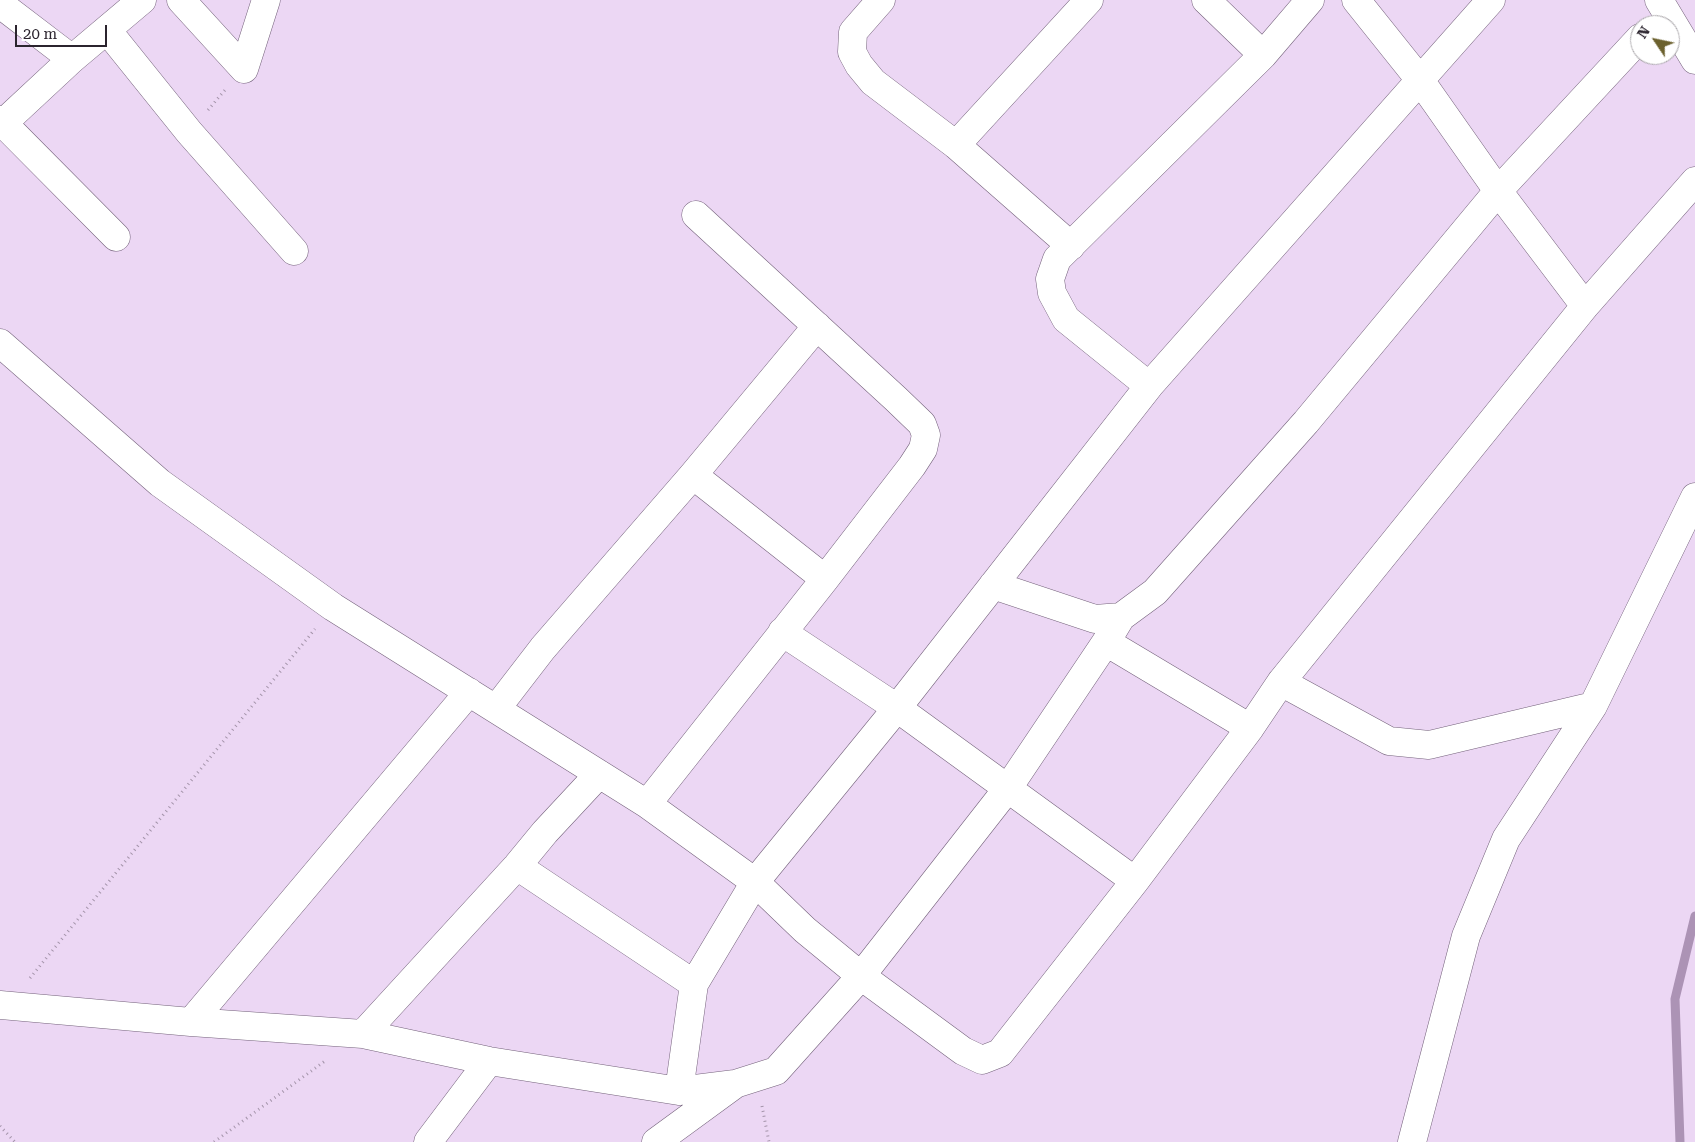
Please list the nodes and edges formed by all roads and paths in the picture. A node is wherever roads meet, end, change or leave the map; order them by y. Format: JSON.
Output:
{"nodes":[{"id":1,"x":142,"y":0,"type":"edge"},
{"id":2,"x":181,"y":0,"type":"edge"},
{"id":3,"x":266,"y":0,"type":"edge"},
{"id":4,"x":882,"y":0,"type":"edge"},
{"id":5,"x":1089,"y":0,"type":"edge"},
{"id":6,"x":1206,"y":0,"type":"edge"},
{"id":7,"x":1310,"y":0,"type":"edge"},
{"id":8,"x":1356,"y":0,"type":"edge"},
{"id":9,"x":1491,"y":0,"type":"edge"},
{"id":10,"x":0,"y":4,"type":"edge"},
{"id":11,"x":1659,"y":12,"type":"edge"},
{"id":12,"x":107,"y":30,"type":"junction"},
{"id":13,"x":1630,"y":49,"type":"edge"},
{"id":14,"x":1263,"y":54,"type":"junction"},
{"id":15,"x":72,"y":59,"type":"junction"},
{"id":16,"x":1695,"y":60,"type":"edge"},
{"id":17,"x":244,"y":69,"type":"junction"},
{"id":18,"x":1420,"y":80,"type":"junction"},
{"id":19,"x":1,"y":123,"type":"edge"},
{"id":20,"x":189,"y":132,"type":"junction"},
{"id":21,"x":956,"y":146,"type":"junction"},
{"id":22,"x":1695,"y":181,"type":"edge"},
{"id":23,"x":1498,"y":190,"type":"junction"},
{"id":24,"x":696,"y":215,"type":"dead end"},
{"id":25,"x":116,"y":237,"type":"dead end"},
{"id":26,"x":1071,"y":246,"type":"junction"},
{"id":27,"x":294,"y":252,"type":"dead end"},
{"id":28,"x":1585,"y":306,"type":"junction"},
{"id":29,"x":817,"y":326,"type":"junction"},
{"id":30,"x":0,"y":344,"type":"edge"},
{"id":31,"x":1149,"y":386,"type":"junction"},
{"id":32,"x":693,"y":475,"type":"junction"},
{"id":33,"x":1695,"y":497,"type":"edge"},
{"id":34,"x":825,"y":579,"type":"junction"},
{"id":35,"x":993,"y":585,"type":"junction"},
{"id":36,"x":333,"y":607,"type":"junction"},
{"id":37,"x":1120,"y":617,"type":"junction"},
{"id":38,"x":782,"y":632,"type":"junction"},
{"id":39,"x":1106,"y":642,"type":"junction"},
{"id":40,"x":1281,"y":682,"type":"junction"},
{"id":41,"x":469,"y":692,"type":"junction"},
{"id":42,"x":1593,"y":706,"type":"junction"},
{"id":43,"x":897,"y":708,"type":"junction"},
{"id":44,"x":496,"y":710,"type":"junction"},
{"id":45,"x":1250,"y":728,"type":"junction"},
{"id":46,"x":599,"y":774,"type":"junction"},
{"id":47,"x":1008,"y":788,"type":"junction"},
{"id":48,"x":647,"y":804,"type":"junction"},
{"id":49,"x":516,"y":866,"type":"junction"},
{"id":50,"x":1135,"y":881,"type":"junction"},
{"id":51,"x":755,"y":882,"type":"junction"},
{"id":52,"x":861,"y":976,"type":"junction"},
{"id":53,"x":694,"y":984,"type":"junction"},
{"id":54,"x":2,"y":1008,"type":"edge"},
{"id":55,"x":191,"y":1022,"type":"junction"},
{"id":56,"x":363,"y":1034,"type":"junction"},
{"id":57,"x":489,"y":1060,"type":"junction"},
{"id":58,"x":746,"y":1081,"type":"junction"},
{"id":59,"x":679,"y":1091,"type":"junction"},
{"id":60,"x":0,"y":1126,"type":"edge"},
{"id":61,"x":15,"y":1142,"type":"edge"},
{"id":62,"x":214,"y":1142,"type":"edge"},
{"id":63,"x":428,"y":1142,"type":"edge"},
{"id":64,"x":656,"y":1142,"type":"edge"},
{"id":65,"x":769,"y":1142,"type":"edge"},
{"id":66,"x":1412,"y":1142,"type":"edge"}],
"edges":[{"from":1,"to":12,"type":"street"},
{"from":2,"to":17,"type":"street"},
{"from":3,"to":17,"type":"street"},
{"from":4,"to":21,"type":"street"},
{"from":5,"to":21,"type":"street"},
{"from":6,"to":14,"type":"street"},
{"from":7,"to":14,"type":"street"},
{"from":8,"to":18,"type":"street"},
{"from":9,"to":18,"type":"street"},
{"from":10,"to":15,"type":"street"},
{"from":11,"to":16,"type":"street"},
{"from":12,"to":15,"type":"street"},
{"from":12,"to":20,"type":"street"},
{"from":13,"to":23,"type":"street"},
{"from":14,"to":26,"type":"street"},
{"from":15,"to":19,"type":"street"},
{"from":17,"to":20,"type":"path"},
{"from":18,"to":23,"type":"street"},
{"from":18,"to":31,"type":"street"},
{"from":19,"to":25,"type":"street"},
{"from":20,"to":27,"type":"street"},
{"from":21,"to":26,"type":"street"},
{"from":22,"to":28,"type":"street"},
{"from":23,"to":28,"type":"street"},
{"from":23,"to":37,"type":"street"},
{"from":24,"to":29,"type":"street"},
{"from":26,"to":31,"type":"street"},
{"from":28,"to":40,"type":"street"},
{"from":29,"to":32,"type":"street"},
{"from":29,"to":34,"type":"street"},
{"from":30,"to":36,"type":"street"},
{"from":31,"to":35,"type":"street"},
{"from":32,"to":34,"type":"street"},
{"from":32,"to":44,"type":"street"},
{"from":33,"to":42,"type":"street"},
{"from":34,"to":38,"type":"street"},
{"from":35,"to":37,"type":"street"},
{"from":35,"to":43,"type":"street"},
{"from":36,"to":41,"type":"street"},
{"from":36,"to":54,"type":"path"},
{"from":37,"to":39,"type":"street"},
{"from":38,"to":43,"type":"street"},
{"from":38,"to":48,"type":"street"},
{"from":39,"to":45,"type":"street"},
{"from":39,"to":47,"type":"street"},
{"from":40,"to":42,"type":"street"},
{"from":40,"to":45,"type":"street"},
{"from":41,"to":44,"type":"street"},
{"from":41,"to":55,"type":"street"},
{"from":42,"to":66,"type":"street"},
{"from":43,"to":47,"type":"street"},
{"from":43,"to":51,"type":"street"},
{"from":44,"to":46,"type":"street"},
{"from":45,"to":50,"type":"street"},
{"from":46,"to":48,"type":"street"},
{"from":46,"to":49,"type":"street"},
{"from":47,"to":50,"type":"street"},
{"from":47,"to":52,"type":"street"},
{"from":48,"to":51,"type":"street"},
{"from":49,"to":53,"type":"street"},
{"from":49,"to":56,"type":"street"},
{"from":50,"to":52,"type":"street"},
{"from":51,"to":52,"type":"street"},
{"from":51,"to":53,"type":"street"},
{"from":52,"to":58,"type":"street"},
{"from":53,"to":59,"type":"street"},
{"from":54,"to":55,"type":"street"},
{"from":55,"to":56,"type":"street"},
{"from":56,"to":57,"type":"street"},
{"from":56,"to":62,"type":"path"},
{"from":57,"to":59,"type":"street"},
{"from":57,"to":63,"type":"street"},
{"from":58,"to":59,"type":"street"},
{"from":58,"to":64,"type":"street"},
{"from":58,"to":65,"type":"path"},
{"from":60,"to":61,"type":"path"}]}
